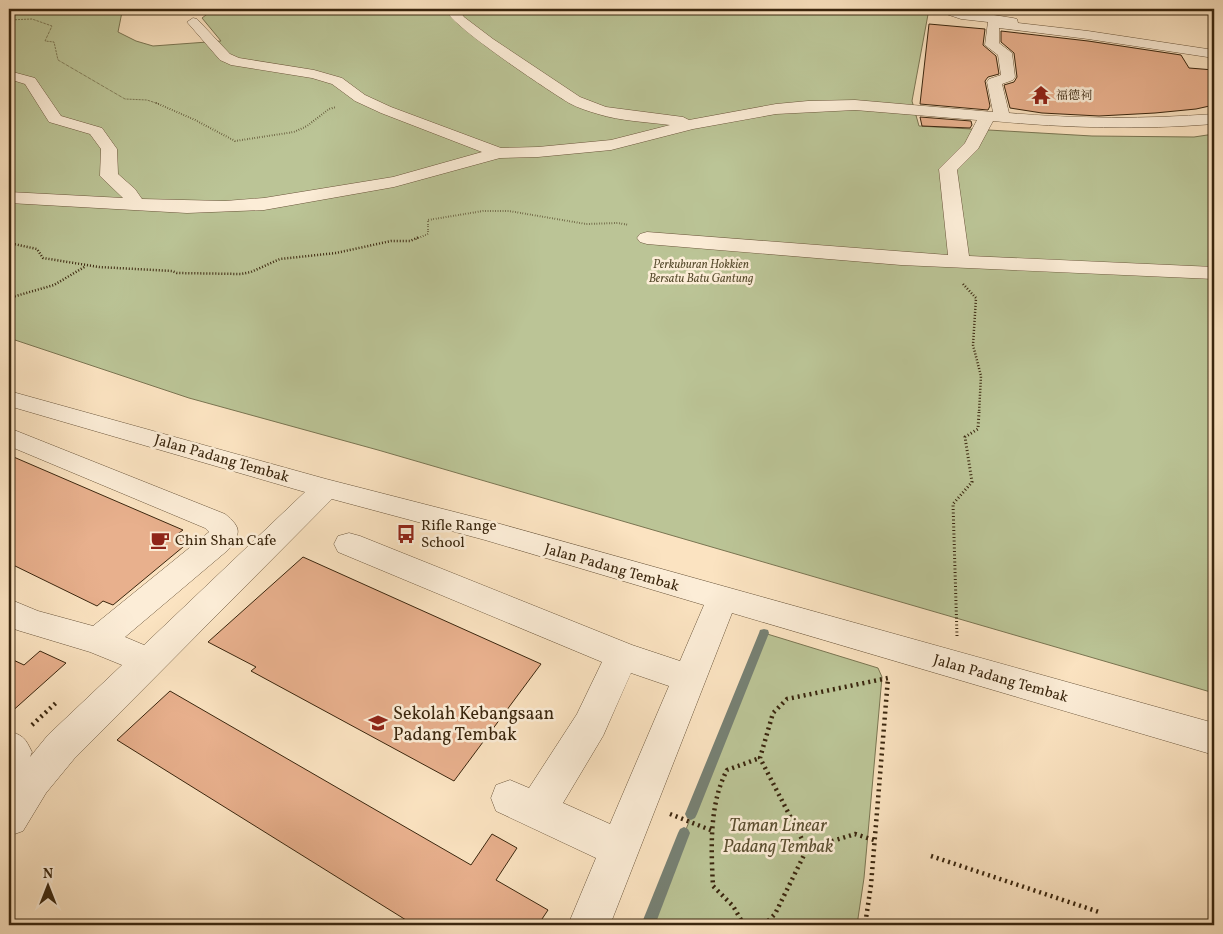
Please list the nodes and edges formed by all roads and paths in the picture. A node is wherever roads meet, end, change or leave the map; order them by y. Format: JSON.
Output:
{"nodes":[{"id":1,"x":452,"y":9,"type":"edge"},
{"id":2,"x":944,"y":9,"type":"edge"},
{"id":3,"x":9,"y":20,"type":"edge"},
{"id":4,"x":193,"y":22,"type":"dead end"},
{"id":5,"x":992,"y":22,"type":"junction"},
{"id":6,"x":1214,"y":54,"type":"edge"},
{"id":7,"x":9,"y":75,"type":"edge"},
{"id":8,"x":360,"y":98,"type":"junction"},
{"id":9,"x":995,"y":115,"type":"junction"},
{"id":10,"x":1214,"y":119,"type":"edge"},
{"id":11,"x":692,"y":124,"type":"junction"},
{"id":12,"x":499,"y":153,"type":"junction"},
{"id":13,"x":9,"y":198,"type":"edge"},
{"id":14,"x":136,"y":204,"type":"junction"},
{"id":15,"x":647,"y":238,"type":"joint"},
{"id":16,"x":9,"y":243,"type":"edge"},
{"id":17,"x":959,"y":261,"type":"junction"},
{"id":18,"x":87,"y":265,"type":"junction"},
{"id":19,"x":1214,"y":273,"type":"edge"},
{"id":20,"x":9,"y":298,"type":"edge"},
{"id":21,"x":9,"y":399,"type":"edge"},
{"id":22,"x":9,"y":436,"type":"edge"},
{"id":23,"x":326,"y":488,"type":"junction"},
{"id":24,"x":349,"y":544,"type":"dead end"},
{"id":25,"x":722,"y":599,"type":"junction"},
{"id":26,"x":15,"y":623,"type":"edge"},
{"id":27,"x":98,"y":641,"type":"junction"},
{"id":28,"x":622,"y":656,"type":"junction"},
{"id":29,"x":150,"y":661,"type":"junction"},
{"id":30,"x":957,"y":664,"type":"junction"},
{"id":31,"x":689,"y":678,"type":"junction"},
{"id":32,"x":62,"y":696,"type":"dead end"},
{"id":33,"x":18,"y":738,"type":"edge"},
{"id":34,"x":1214,"y":739,"type":"edge"},
{"id":35,"x":760,"y":758,"type":"junction"},
{"id":36,"x":9,"y":762,"type":"edge"},
{"id":37,"x":667,"y":813,"type":"dead end"},
{"id":38,"x":9,"y":818,"type":"edge"},
{"id":39,"x":713,"y":831,"type":"junction"},
{"id":40,"x":874,"y":840,"type":"junction"},
{"id":41,"x":619,"y":848,"type":"junction"},
{"id":42,"x":807,"y":849,"type":"junction"},
{"id":43,"x":931,"y":856,"type":"dead end"},
{"id":44,"x":1099,"y":912,"type":"dead end"},
{"id":45,"x":589,"y":925,"type":"edge"},
{"id":46,"x":744,"y":925,"type":"edge"},
{"id":47,"x":764,"y":925,"type":"edge"},
{"id":48,"x":865,"y":925,"type":"edge"}],
"edges":[{"from":1,"to":11,"type":"street"},
{"from":2,"to":5,"type":"street"},
{"from":3,"to":8,"type":"path"},
{"from":4,"to":8,"type":"street"},
{"from":5,"to":6,"type":"street"},
{"from":5,"to":9,"type":"street"},
{"from":7,"to":14,"type":"street"},
{"from":8,"to":12,"type":"street"},
{"from":9,"to":10,"type":"street"},
{"from":9,"to":11,"type":"street"},
{"from":9,"to":17,"type":"street"},
{"from":11,"to":12,"type":"street"},
{"from":12,"to":14,"type":"street"},
{"from":13,"to":14,"type":"street"},
{"from":15,"to":17,"type":"street"},
{"from":15,"to":18,"type":"path"},
{"from":16,"to":18,"type":"path"},
{"from":17,"to":19,"type":"street"},
{"from":17,"to":30,"type":"path"},
{"from":18,"to":20,"type":"path"},
{"from":21,"to":23,"type":"street","name":"Jalan Padang Tembak"},
{"from":22,"to":27,"type":"street"},
{"from":23,"to":25,"type":"street","name":"Jalan Padang Tembak"},
{"from":23,"to":29,"type":"street"},
{"from":24,"to":28,"type":"street"},
{"from":25,"to":30,"type":"street","name":"Jalan Padang Tembak"},
{"from":25,"to":31,"type":"street"},
{"from":26,"to":27,"type":"street"},
{"from":27,"to":29,"type":"street"},
{"from":28,"to":31,"type":"street"},
{"from":28,"to":41,"type":"street"},
{"from":29,"to":38,"type":"street"},
{"from":30,"to":34,"type":"street","name":"Jalan Padang Tembak"},
{"from":31,"to":41,"type":"street"},
{"from":32,"to":33,"type":"path"},
{"from":33,"to":36,"type":"street"},
{"from":35,"to":39,"type":"path"},
{"from":35,"to":40,"type":"path"},
{"from":35,"to":42,"type":"path"},
{"from":37,"to":39,"type":"path"},
{"from":39,"to":46,"type":"path"},
{"from":40,"to":42,"type":"path"},
{"from":40,"to":48,"type":"path"},
{"from":41,"to":45,"type":"street"},
{"from":42,"to":47,"type":"path"},
{"from":43,"to":44,"type":"path"}]}
